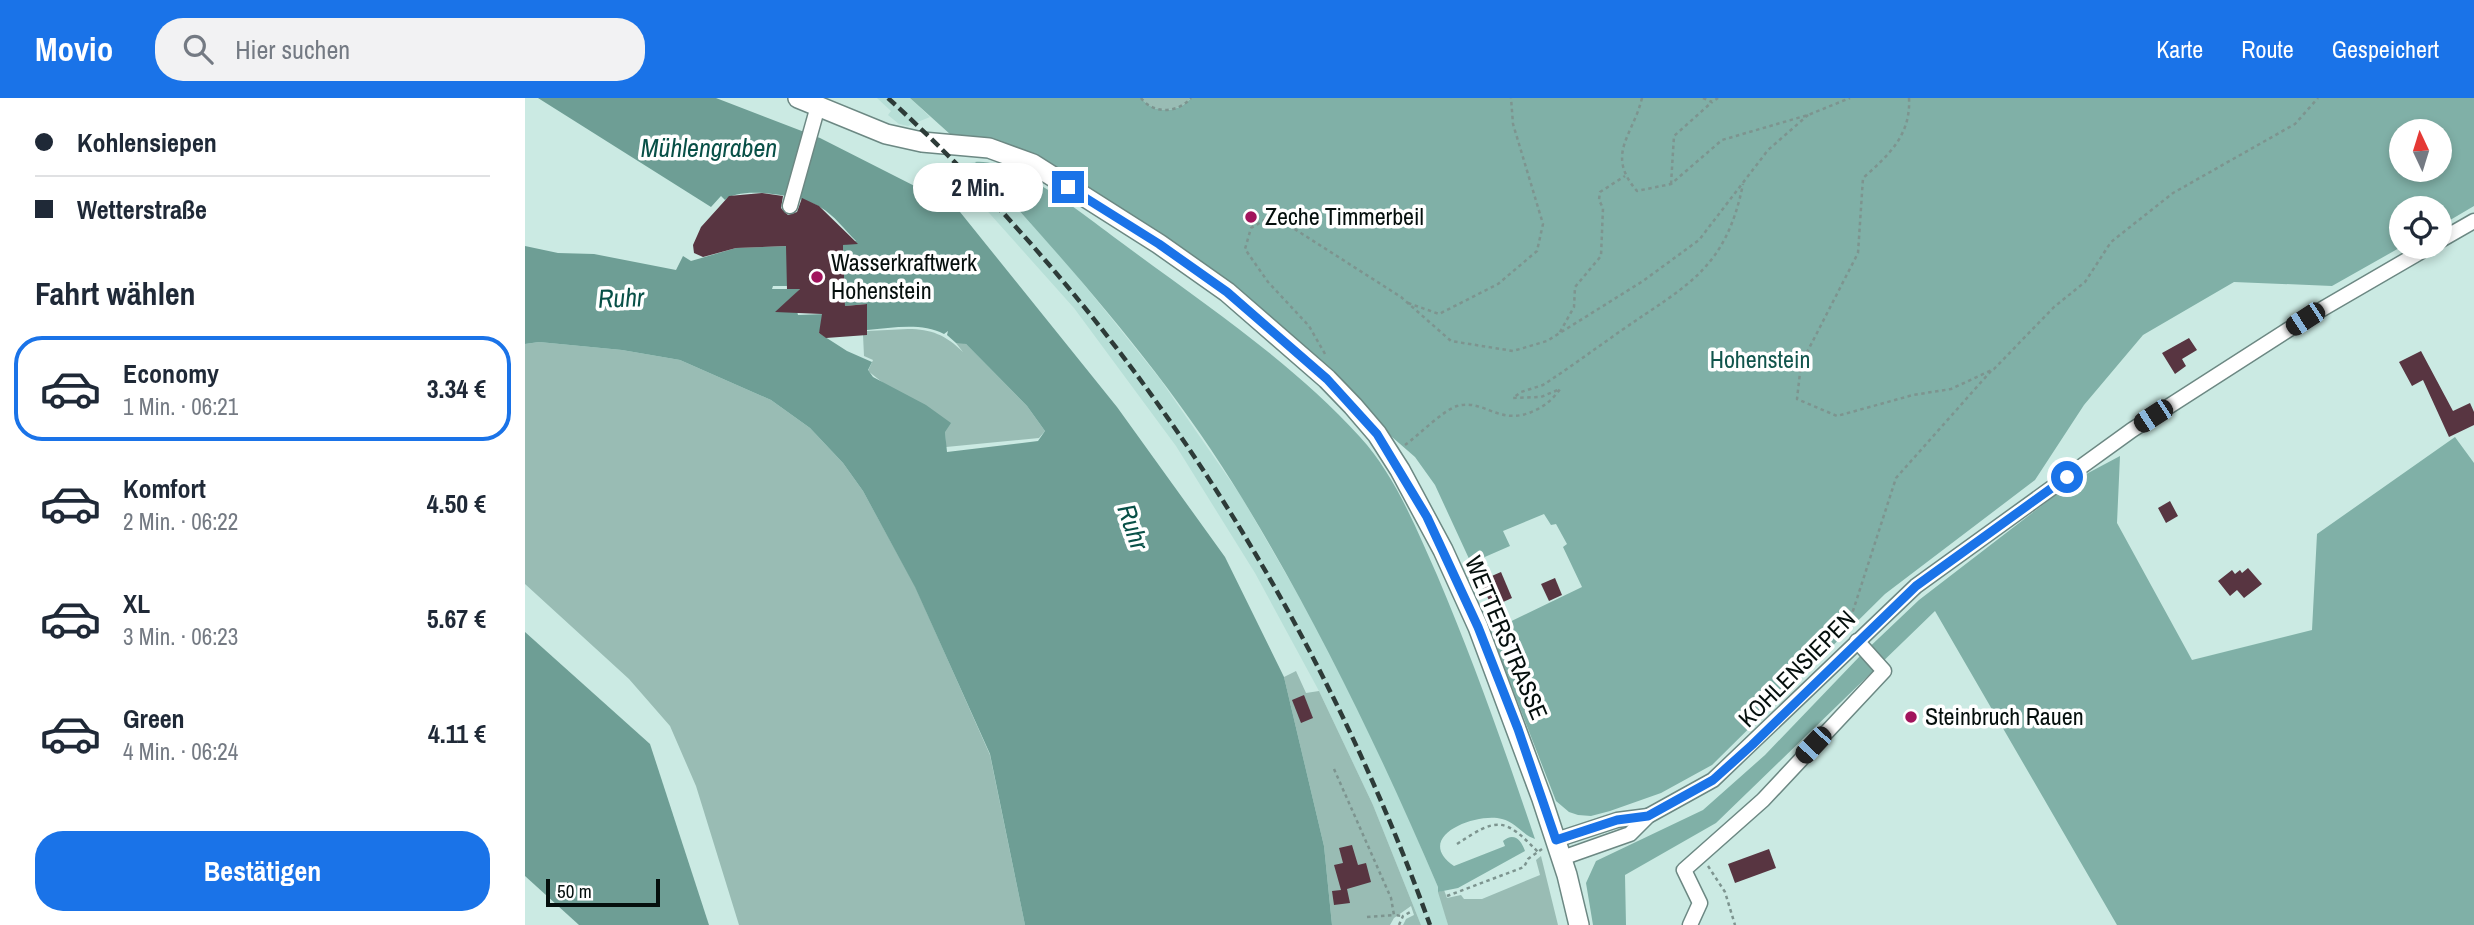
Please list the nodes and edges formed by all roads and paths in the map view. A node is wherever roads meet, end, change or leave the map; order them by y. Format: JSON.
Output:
{"nodes":[{"id":1,"x":799,"y":98,"type":"edge"},
{"id":2,"x":1142,"y":98,"type":"edge"},
{"id":3,"x":1191,"y":98,"type":"edge"},
{"id":4,"x":1511,"y":98,"type":"edge"},
{"id":5,"x":1642,"y":98,"type":"edge"},
{"id":6,"x":1703,"y":98,"type":"edge"},
{"id":7,"x":1718,"y":98,"type":"edge"},
{"id":8,"x":1850,"y":98,"type":"edge"},
{"id":9,"x":1909,"y":98,"type":"edge"},
{"id":10,"x":2318,"y":98,"type":"edge"},
{"id":11,"x":1712,"y":102,"type":"junction"},
{"id":12,"x":818,"y":106,"type":"junction"},
{"id":13,"x":1808,"y":115,"type":"junction"},
{"id":14,"x":1625,"y":176,"type":"junction"},
{"id":15,"x":1743,"y":183,"type":"junction"},
{"id":16,"x":1671,"y":184,"type":"junction"},
{"id":17,"x":791,"y":202,"type":"dead end"},
{"id":18,"x":2474,"y":222,"type":"edge"},
{"id":19,"x":2452,"y":234,"type":"edge"},
{"id":20,"x":2408,"y":259,"type":"edge"},
{"id":21,"x":1405,"y":301,"type":"junction"},
{"id":22,"x":1560,"y":332,"type":"junction"},
{"id":23,"x":1994,"y":369,"type":"junction"},
{"id":24,"x":1327,"y":379,"type":"junction"},
{"id":25,"x":1391,"y":456,"type":"junction"},
{"id":26,"x":1857,"y":641,"type":"junction"},
{"id":27,"x":1334,"y":769,"type":"dead end"},
{"id":28,"x":1457,"y":844,"type":"dead end"},
{"id":29,"x":1559,"y":849,"type":"junction"},
{"id":30,"x":1538,"y":852,"type":"junction"},
{"id":31,"x":1702,"y":857,"type":"junction"},
{"id":32,"x":1447,"y":896,"type":"dead end"},
{"id":33,"x":1412,"y":911,"type":"dead end"},
{"id":34,"x":1394,"y":915,"type":"junction"},
{"id":35,"x":1403,"y":916,"type":"junction"},
{"id":36,"x":1367,"y":917,"type":"dead end"},
{"id":37,"x":1398,"y":925,"type":"edge"},
{"id":38,"x":1579,"y":925,"type":"edge"},
{"id":39,"x":1690,"y":925,"type":"edge"},
{"id":40,"x":1735,"y":925,"type":"edge"}],
"edges":[{"from":1,"to":12,"type":"main road","name":"WETTERSTRASSE"},
{"from":2,"to":3,"type":"path"},
{"from":4,"to":21,"type":"path"},
{"from":5,"to":14,"type":"path"},
{"from":6,"to":11,"type":"path"},
{"from":7,"to":11,"type":"path"},
{"from":8,"to":13,"type":"path"},
{"from":9,"to":23,"type":"path"},
{"from":10,"to":23,"type":"path"},
{"from":11,"to":16,"type":"path"},
{"from":12,"to":17,"type":"street"},
{"from":12,"to":24,"type":"main road","name":"WETTERSTRASSE"},
{"from":13,"to":15,"type":"path"},
{"from":13,"to":16,"type":"path"},
{"from":14,"to":16,"type":"path"},
{"from":14,"to":22,"type":"path"},
{"from":15,"to":22,"type":"path"},
{"from":15,"to":25,"type":"path"},
{"from":18,"to":19,"type":"street"},
{"from":20,"to":26,"type":"street","name":"KOHLENSIEPEN"},
{"from":21,"to":22,"type":"path"},
{"from":21,"to":24,"type":"path"},
{"from":23,"to":26,"type":"path"},
{"from":24,"to":25,"type":"main road","name":"WETTERSTRASSE"},
{"from":25,"to":29,"type":"main road","name":"WETTERSTRASSE"},
{"from":26,"to":29,"type":"street","name":"KOHLENSIEPEN"},
{"from":26,"to":31,"type":"street"},
{"from":27,"to":34,"type":"path"},
{"from":28,"to":30,"type":"path"},
{"from":29,"to":30,"type":"path"},
{"from":29,"to":38,"type":"main road","name":"WETTERSTRASSE"},
{"from":30,"to":32,"type":"path"},
{"from":31,"to":39,"type":"street"},
{"from":31,"to":40,"type":"path"},
{"from":33,"to":35,"type":"path"},
{"from":34,"to":35,"type":"path"},
{"from":34,"to":36,"type":"path"},
{"from":35,"to":37,"type":"path"}]}
